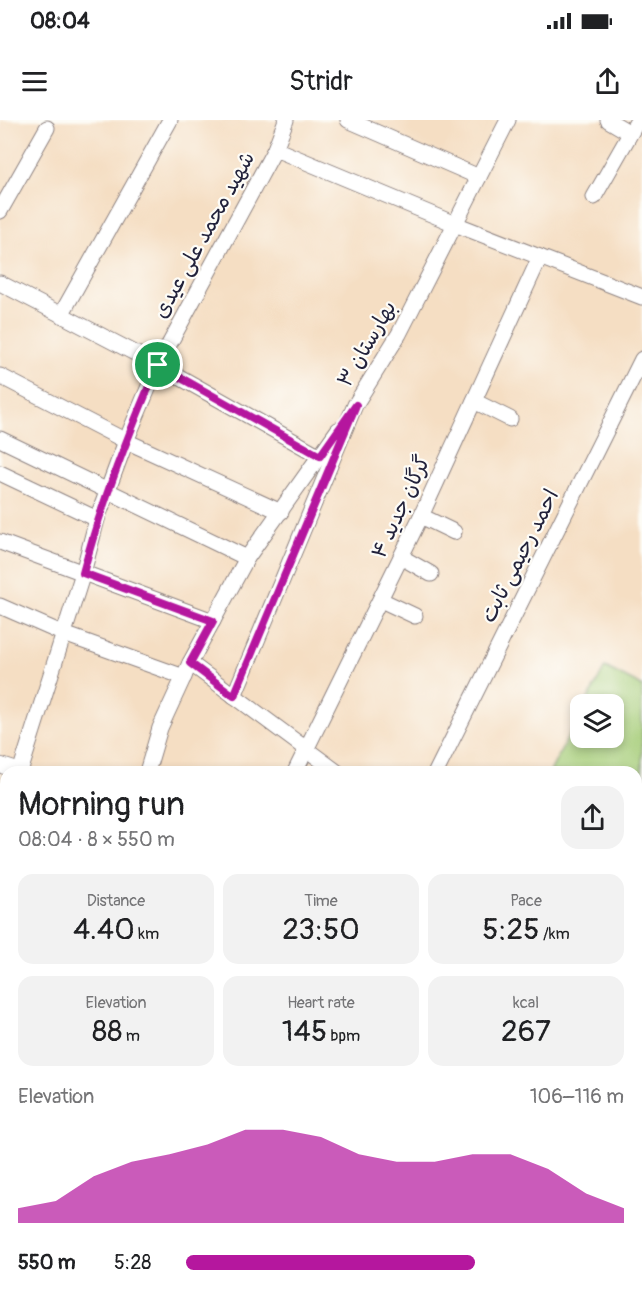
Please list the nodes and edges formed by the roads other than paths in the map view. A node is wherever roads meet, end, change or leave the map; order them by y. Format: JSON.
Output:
{"nodes":[{"id":1,"x":170,"y":120,"type":"edge"},
{"id":2,"x":286,"y":120,"type":"edge"},
{"id":3,"x":508,"y":120,"type":"edge"},
{"id":4,"x":608,"y":120,"type":"edge"},
{"id":5,"x":354,"y":121,"type":"edge"},
{"id":6,"x":634,"y":126,"type":"edge"},
{"id":7,"x":47,"y":128,"type":"dead end"},
{"id":8,"x":275,"y":149,"type":"junction"},
{"id":9,"x":479,"y":177,"type":"junction"},
{"id":10,"x":594,"y":197,"type":"dead end"},
{"id":11,"x":0,"y":211,"type":"edge"},
{"id":12,"x":455,"y":224,"type":"junction"},
{"id":13,"x":540,"y":257,"type":"junction"},
{"id":14,"x":0,"y":283,"type":"edge"},
{"id":15,"x":642,"y":297,"type":"edge"},
{"id":16,"x":61,"y":315,"type":"junction"},
{"id":17,"x":642,"y":358,"type":"edge"},
{"id":18,"x":158,"y":365,"type":"junction"},
{"id":19,"x":0,"y":376,"type":"edge"},
{"id":20,"x":474,"y":401,"type":"junction"},
{"id":21,"x":356,"y":405,"type":"junction"},
{"id":22,"x":510,"y":418,"type":"dead end"},
{"id":23,"x":0,"y":439,"type":"edge"},
{"id":24,"x":126,"y":441,"type":"junction"},
{"id":25,"x":320,"y":456,"type":"junction"},
{"id":26,"x":0,"y":473,"type":"edge"},
{"id":27,"x":108,"y":492,"type":"junction"},
{"id":28,"x":281,"y":512,"type":"junction"},
{"id":29,"x":421,"y":516,"type":"junction"},
{"id":30,"x":97,"y":519,"type":"junction"},
{"id":31,"x":454,"y":532,"type":"dead end"},
{"id":32,"x":0,"y":542,"type":"edge"},
{"id":33,"x":400,"y":557,"type":"junction"},
{"id":34,"x":247,"y":558,"type":"junction"},
{"id":35,"x":83,"y":573,"type":"junction"},
{"id":36,"x":431,"y":574,"type":"dead end"},
{"id":37,"x":381,"y":600,"type":"junction"},
{"id":38,"x":0,"y":606,"type":"edge"},
{"id":39,"x":415,"y":616,"type":"dead end"},
{"id":40,"x":213,"y":621,"type":"junction"},
{"id":41,"x":64,"y":634,"type":"junction"},
{"id":42,"x":187,"y":670,"type":"junction"},
{"id":43,"x":234,"y":696,"type":"junction"},
{"id":44,"x":307,"y":750,"type":"junction"},
{"id":45,"x":23,"y":766,"type":"edge"},
{"id":46,"x":149,"y":766,"type":"edge"},
{"id":47,"x":298,"y":766,"type":"edge"},
{"id":48,"x":328,"y":766,"type":"edge"},
{"id":49,"x":439,"y":766,"type":"edge"}],
"edges":[{"from":1,"to":16,"type":"street"},
{"from":2,"to":8,"type":"street","name":"شهید محمد علی عیدی"},
{"from":3,"to":9,"type":"street","name":"بهارستان ۳"},
{"from":4,"to":6,"type":"street"},
{"from":5,"to":9,"type":"street"},
{"from":6,"to":10,"type":"street"},
{"from":7,"to":11,"type":"street"},
{"from":8,"to":12,"type":"street"},
{"from":8,"to":18,"type":"street","name":"شهید محمد علی عیدی"},
{"from":9,"to":12,"type":"street","name":"بهارستان ۳"},
{"from":12,"to":13,"type":"street"},
{"from":12,"to":21,"type":"street","name":"بهارستان ۳"},
{"from":13,"to":15,"type":"street"},
{"from":13,"to":20,"type":"street","name":"گرگان جدید ۴"},
{"from":14,"to":16,"type":"street"},
{"from":16,"to":18,"type":"street"},
{"from":17,"to":49,"type":"street","name":"احمد رحیمی ثابت"},
{"from":18,"to":24,"type":"street","name":"شهید محمد علی عیدی"},
{"from":18,"to":25,"type":"street"},
{"from":19,"to":24,"type":"street"},
{"from":20,"to":22,"type":"street"},
{"from":20,"to":29,"type":"street","name":"گرگان جدید ۴"},
{"from":21,"to":25,"type":"street"},
{"from":21,"to":43,"type":"street","name":"بهارستان ۳"},
{"from":23,"to":27,"type":"street"},
{"from":24,"to":27,"type":"street","name":"شهید محمد علی عیدی"},
{"from":24,"to":28,"type":"street"},
{"from":25,"to":28,"type":"street"},
{"from":26,"to":30,"type":"street"},
{"from":27,"to":30,"type":"street","name":"شهید محمد علی عیدی"},
{"from":27,"to":34,"type":"street"},
{"from":28,"to":34,"type":"street"},
{"from":29,"to":31,"type":"street"},
{"from":29,"to":33,"type":"street","name":"گرگان جدید ۴"},
{"from":30,"to":35,"type":"street","name":"شهید محمد علی عیدی"},
{"from":32,"to":35,"type":"street"},
{"from":33,"to":36,"type":"street"},
{"from":33,"to":37,"type":"street","name":"گرگان جدید ۴"},
{"from":34,"to":40,"type":"street"},
{"from":35,"to":40,"type":"street"},
{"from":35,"to":41,"type":"street","name":"شهید محمد علی عیدی"},
{"from":37,"to":39,"type":"street"},
{"from":37,"to":44,"type":"street","name":"گرگان جدید ۴"},
{"from":38,"to":41,"type":"street"},
{"from":40,"to":42,"type":"street"},
{"from":41,"to":42,"type":"street"},
{"from":41,"to":45,"type":"street","name":"شهید محمد علی عیدی"},
{"from":42,"to":43,"type":"street"},
{"from":42,"to":46,"type":"street"},
{"from":43,"to":44,"type":"street"},
{"from":44,"to":47,"type":"street","name":"گرگان جدید ۴"},
{"from":44,"to":48,"type":"street"}]}
